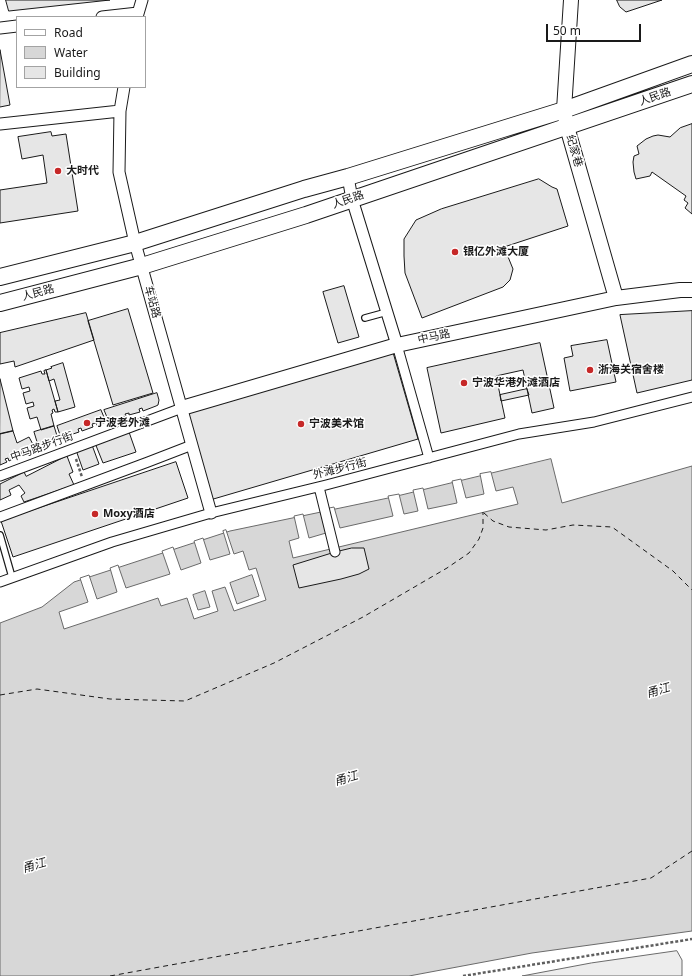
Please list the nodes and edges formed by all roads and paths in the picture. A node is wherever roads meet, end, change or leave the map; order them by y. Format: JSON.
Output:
{"nodes":[{"id":1,"x":142,"y":0,"type":"edge"},
{"id":2,"x":571,"y":0,"type":"edge"},
{"id":3,"x":137,"y":15,"type":"edge"},
{"id":4,"x":120,"y":16,"type":"edge"},
{"id":5,"x":16,"y":26,"type":"edge"},
{"id":6,"x":0,"y":28,"type":"edge"},
{"id":7,"x":692,"y":64,"type":"edge"},
{"id":8,"x":692,"y":84,"type":"edge"},
{"id":9,"x":124,"y":88,"type":"edge"},
{"id":10,"x":564,"y":110,"type":"junction"},
{"id":11,"x":120,"y":112,"type":"junction"},
{"id":12,"x":0,"y":124,"type":"edge"},
{"id":13,"x":567,"y":127,"type":"junction"},
{"id":14,"x":348,"y":177,"type":"junction"},
{"id":15,"x":352,"y":199,"type":"junction"},
{"id":16,"x":135,"y":243,"type":"junction"},
{"id":17,"x":142,"y":266,"type":"junction"},
{"id":18,"x":0,"y":277,"type":"edge"},
{"id":19,"x":692,"y":290,"type":"edge"},
{"id":20,"x":616,"y":298,"type":"junction"},
{"id":21,"x":0,"y":303,"type":"edge"},
{"id":22,"x":387,"y":312,"type":"junction"},
{"id":23,"x":365,"y":318,"type":"dead end"},
{"id":24,"x":397,"y":345,"type":"junction"},
{"id":25,"x":692,"y":397,"type":"edge"},
{"id":26,"x":182,"y":408,"type":"junction"},
{"id":27,"x":192,"y":445,"type":"junction"},
{"id":28,"x":72,"y":449,"type":"junction"},
{"id":29,"x":429,"y":458,"type":"junction"},
{"id":30,"x":0,"y":476,"type":"edge"},
{"id":31,"x":85,"y":485,"type":"junction"},
{"id":32,"x":319,"y":487,"type":"junction"},
{"id":33,"x":211,"y":513,"type":"junction"},
{"id":34,"x":0,"y":517,"type":"edge"},
{"id":35,"x":0,"y":535,"type":"edge"},
{"id":36,"x":335,"y":552,"type":"dead end"},
{"id":37,"x":12,"y":577,"type":"junction"},
{"id":38,"x":0,"y":582,"type":"edge"},
{"id":39,"x":692,"y":939,"type":"edge"},
{"id":40,"x":463,"y":976,"type":"edge"}],
"edges":[{"from":1,"to":3,"type":"street"},
{"from":2,"to":10,"type":"street","name":"纪家巷"},
{"from":3,"to":4,"type":"street"},
{"from":5,"to":6,"type":"street"},
{"from":7,"to":10,"type":"main road","name":"人民路"},
{"from":8,"to":13,"type":"main road","name":"人民路"},
{"from":9,"to":11,"type":"street","name":"车站路"},
{"from":10,"to":13,"type":"street","name":"纪家巷"},
{"from":10,"to":14,"type":"main road","name":"人民路"},
{"from":11,"to":12,"type":"street"},
{"from":11,"to":16,"type":"street","name":"车站路"},
{"from":13,"to":15,"type":"main road","name":"人民路"},
{"from":13,"to":20,"type":"street","name":"纪家巷"},
{"from":14,"to":15,"type":"street"},
{"from":14,"to":16,"type":"main road","name":"人民路"},
{"from":15,"to":17,"type":"main road","name":"人民路"},
{"from":15,"to":22,"type":"street"},
{"from":16,"to":17,"type":"street","name":"车站路"},
{"from":16,"to":18,"type":"main road","name":"人民路"},
{"from":17,"to":21,"type":"main road","name":"人民路"},
{"from":17,"to":26,"type":"street","name":"车站路"},
{"from":19,"to":20,"type":"street","name":"中马路"},
{"from":20,"to":24,"type":"street","name":"中马路"},
{"from":22,"to":23,"type":"lane"},
{"from":22,"to":24,"type":"street"},
{"from":24,"to":26,"type":"street","name":"中马路"},
{"from":24,"to":29,"type":"street"},
{"from":25,"to":29,"type":"street","name":"外滩步行街"},
{"from":26,"to":27,"type":"street","name":"车站路"},
{"from":26,"to":28,"type":"street","name":"中马路步行街"},
{"from":27,"to":31,"type":"street"},
{"from":27,"to":33,"type":"street","name":"车站路"},
{"from":28,"to":30,"type":"street","name":"中马路步行街"},
{"from":28,"to":31,"type":"path"},
{"from":29,"to":32,"type":"street","name":"外滩步行街"},
{"from":31,"to":34,"type":"street"},
{"from":32,"to":33,"type":"street","name":"外滩步行街"},
{"from":32,"to":36,"type":"street"},
{"from":33,"to":37,"type":"street","name":"外滩步行街"},
{"from":35,"to":37,"type":"lane"},
{"from":37,"to":38,"type":"street","name":"外滩步行街"},
{"from":39,"to":40,"type":"path"}]}
